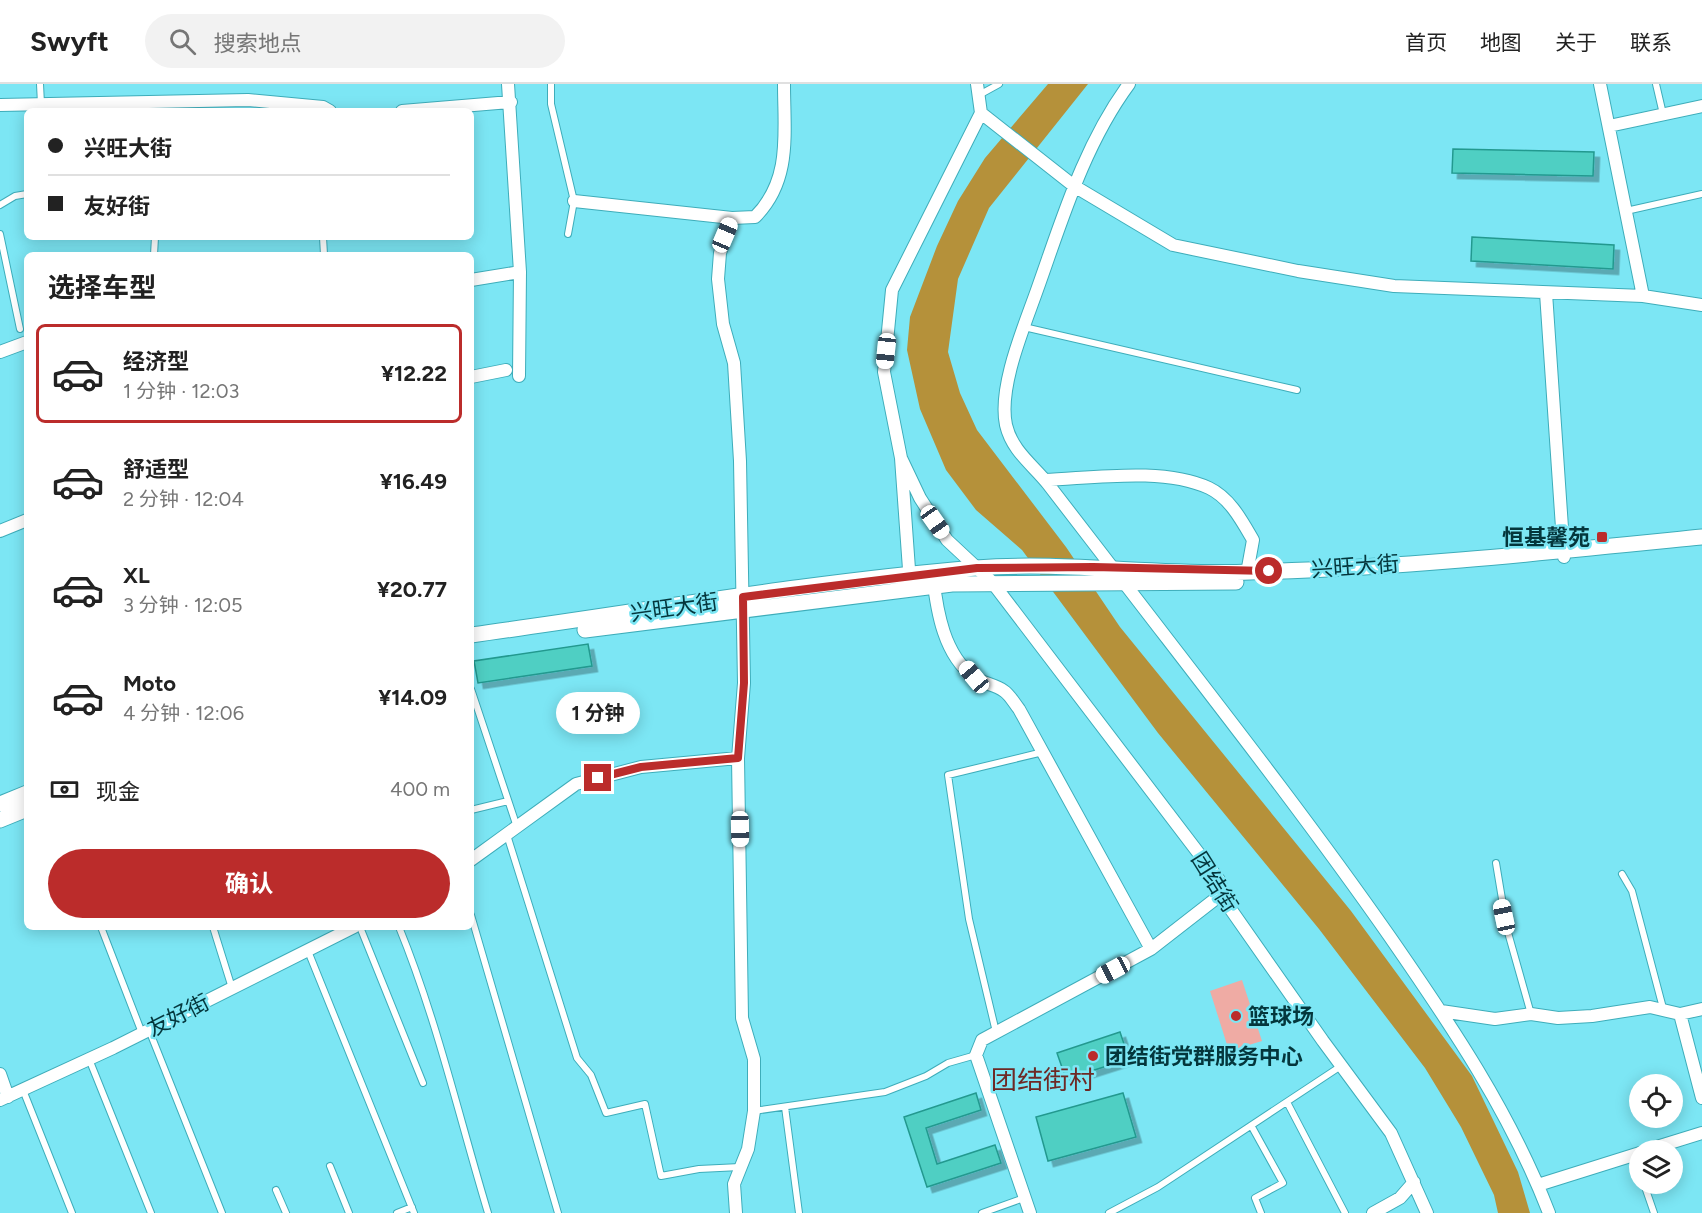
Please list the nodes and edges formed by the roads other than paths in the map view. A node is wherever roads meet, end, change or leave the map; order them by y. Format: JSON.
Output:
{"nodes":[{"id":1,"x":40,"y":84,"type":"edge"},
{"id":2,"x":508,"y":84,"type":"edge"},
{"id":3,"x":550,"y":84,"type":"edge"},
{"id":4,"x":784,"y":84,"type":"edge"},
{"id":5,"x":999,"y":84,"type":"edge"},
{"id":6,"x":1129,"y":84,"type":"edge"},
{"id":7,"x":1600,"y":84,"type":"edge"},
{"id":8,"x":1656,"y":84,"type":"edge"},
{"id":9,"x":978,"y":90,"type":"edge"},
{"id":10,"x":511,"y":102,"type":"junction"},
{"id":11,"x":40,"y":104,"type":"junction"},
{"id":12,"x":0,"y":105,"type":"edge"},
{"id":13,"x":155,"y":106,"type":"edge"},
{"id":14,"x":1702,"y":106,"type":"edge"},
{"id":15,"x":325,"y":108,"type":"edge"},
{"id":16,"x":438,"y":108,"type":"edge"},
{"id":17,"x":981,"y":113,"type":"junction"},
{"id":18,"x":1663,"y":114,"type":"junction"},
{"id":19,"x":1609,"y":126,"type":"junction"},
{"id":20,"x":1074,"y":186,"type":"junction"},
{"id":21,"x":24,"y":194,"type":"edge"},
{"id":22,"x":1702,"y":194,"type":"edge"},
{"id":23,"x":574,"y":201,"type":"junction"},
{"id":24,"x":0,"y":205,"type":"edge"},
{"id":25,"x":1626,"y":212,"type":"junction"},
{"id":26,"x":732,"y":218,"type":"junction"},
{"id":27,"x":0,"y":234,"type":"edge"},
{"id":28,"x":568,"y":234,"type":"dead end"},
{"id":29,"x":520,"y":272,"type":"junction"},
{"id":30,"x":474,"y":280,"type":"edge"},
{"id":31,"x":1546,"y":293,"type":"junction"},
{"id":32,"x":1643,"y":296,"type":"junction"},
{"id":33,"x":1702,"y":305,"type":"edge"},
{"id":34,"x":1024,"y":327,"type":"junction"},
{"id":35,"x":20,"y":328,"type":"dead end"},
{"id":36,"x":24,"y":343,"type":"edge"},
{"id":37,"x":0,"y":352,"type":"edge"},
{"id":38,"x":506,"y":370,"type":"dead end"},
{"id":39,"x":474,"y":376,"type":"edge"},
{"id":40,"x":519,"y":376,"type":"dead end"},
{"id":41,"x":1297,"y":390,"type":"dead end"},
{"id":42,"x":901,"y":458,"type":"junction"},
{"id":43,"x":1045,"y":480,"type":"junction"},
{"id":44,"x":24,"y":521,"type":"edge"},
{"id":45,"x":0,"y":531,"type":"edge"},
{"id":46,"x":1702,"y":537,"type":"edge"},
{"id":47,"x":1702,"y":544,"type":"edge"},
{"id":48,"x":1564,"y":554,"type":"junction"},
{"id":49,"x":986,"y":573,"type":"junction"},
{"id":50,"x":1247,"y":573,"type":"junction"},
{"id":51,"x":1106,"y":575,"type":"junction"},
{"id":52,"x":933,"y":579,"type":"junction"},
{"id":53,"x":910,"y":581,"type":"junction"},
{"id":54,"x":1124,"y":582,"type":"junction"},
{"id":55,"x":742,"y":603,"type":"junction"},
{"id":56,"x":474,"y":636,"type":"edge"},
{"id":57,"x":474,"y":645,"type":"edge"},
{"id":58,"x":474,"y":698,"type":"edge"},
{"id":59,"x":1043,"y":752,"type":"junction"},
{"id":60,"x":738,"y":758,"type":"junction"},
{"id":61,"x":24,"y":794,"type":"edge"},
{"id":62,"x":508,"y":801,"type":"junction"},
{"id":63,"x":0,"y":804,"type":"edge"},
{"id":64,"x":474,"y":809,"type":"edge"},
{"id":65,"x":24,"y":810,"type":"edge"},
{"id":66,"x":0,"y":820,"type":"edge"},
{"id":67,"x":512,"y":830,"type":"junction"},
{"id":68,"x":474,"y":858,"type":"edge"},
{"id":69,"x":1497,"y":863,"type":"dead end"},
{"id":70,"x":1622,"y":874,"type":"dead end"},
{"id":71,"x":1223,"y":894,"type":"junction"},
{"id":72,"x":474,"y":925,"type":"edge"},
{"id":73,"x":102,"y":930,"type":"edge"},
{"id":74,"x":214,"y":930,"type":"edge"},
{"id":75,"x":349,"y":930,"type":"edge"},
{"id":76,"x":354,"y":930,"type":"edge"},
{"id":77,"x":400,"y":930,"type":"edge"},
{"id":78,"x":1151,"y":949,"type":"junction"},
{"id":79,"x":308,"y":950,"type":"junction"},
{"id":80,"x":232,"y":988,"type":"junction"},
{"id":81,"x":1663,"y":1008,"type":"junction"},
{"id":82,"x":1702,"y":1009,"type":"edge"},
{"id":83,"x":1441,"y":1011,"type":"junction"},
{"id":84,"x":1531,"y":1014,"type":"junction"},
{"id":85,"x":1680,"y":1014,"type":"junction"},
{"id":86,"x":145,"y":1032,"type":"junction"},
{"id":87,"x":996,"y":1032,"type":"junction"},
{"id":88,"x":976,"y":1055,"type":"junction"},
{"id":89,"x":89,"y":1059,"type":"junction"},
{"id":90,"x":1341,"y":1066,"type":"junction"},
{"id":91,"x":0,"y":1074,"type":"edge"},
{"id":92,"x":423,"y":1083,"type":"dead end"},
{"id":93,"x":23,"y":1090,"type":"junction"},
{"id":94,"x":1702,"y":1098,"type":"edge"},
{"id":95,"x":4,"y":1099,"type":"edge"},
{"id":96,"x":1288,"y":1104,"type":"junction"},
{"id":97,"x":785,"y":1107,"type":"junction"},
{"id":98,"x":754,"y":1111,"type":"junction"},
{"id":99,"x":1252,"y":1127,"type":"junction"},
{"id":100,"x":1702,"y":1133,"type":"edge"},
{"id":101,"x":1679,"y":1140,"type":"edge"},
{"id":102,"x":1629,"y":1156,"type":"edge"},
{"id":103,"x":330,"y":1166,"type":"dead end"},
{"id":104,"x":741,"y":1167,"type":"junction"},
{"id":105,"x":1414,"y":1182,"type":"junction"},
{"id":106,"x":1538,"y":1185,"type":"junction"},
{"id":107,"x":276,"y":1190,"type":"dead end"},
{"id":108,"x":1647,"y":1194,"type":"edge"},
{"id":109,"x":1024,"y":1198,"type":"junction"},
{"id":110,"x":413,"y":1210,"type":"edge"},
{"id":111,"x":72,"y":1213,"type":"edge"},
{"id":112,"x":151,"y":1213,"type":"edge"},
{"id":113,"x":222,"y":1213,"type":"edge"},
{"id":114,"x":286,"y":1213,"type":"edge"},
{"id":115,"x":349,"y":1213,"type":"edge"},
{"id":116,"x":397,"y":1213,"type":"edge"},
{"id":117,"x":488,"y":1213,"type":"edge"},
{"id":118,"x":558,"y":1213,"type":"edge"},
{"id":119,"x":736,"y":1213,"type":"edge"},
{"id":120,"x":799,"y":1213,"type":"edge"},
{"id":121,"x":982,"y":1213,"type":"edge"},
{"id":122,"x":1030,"y":1213,"type":"edge"},
{"id":123,"x":1109,"y":1213,"type":"edge"},
{"id":124,"x":1261,"y":1213,"type":"edge"},
{"id":125,"x":1345,"y":1213,"type":"edge"},
{"id":126,"x":1373,"y":1213,"type":"edge"},
{"id":127,"x":1427,"y":1213,"type":"edge"},
{"id":128,"x":1549,"y":1213,"type":"edge"},
{"id":129,"x":1654,"y":1213,"type":"edge"}],
"edges":[{"from":1,"to":11,"type":"lane"},
{"from":2,"to":10,"type":"street"},
{"from":3,"to":23,"type":"lane"},
{"from":4,"to":26,"type":"street"},
{"from":5,"to":9,"type":"lane"},
{"from":6,"to":20,"type":"street"},
{"from":7,"to":19,"type":"street"},
{"from":8,"to":18,"type":"lane"},
{"from":9,"to":17,"type":"street"},
{"from":10,"to":16,"type":"street"},
{"from":10,"to":29,"type":"street"},
{"from":11,"to":12,"type":"street"},
{"from":11,"to":13,"type":"street"},
{"from":13,"to":15,"type":"street"},
{"from":14,"to":18,"type":"street"},
{"from":17,"to":20,"type":"street"},
{"from":17,"to":42,"type":"street"},
{"from":18,"to":19,"type":"street"},
{"from":19,"to":25,"type":"street"},
{"from":20,"to":31,"type":"street"},
{"from":20,"to":34,"type":"street"},
{"from":21,"to":24,"type":"lane"},
{"from":22,"to":25,"type":"lane"},
{"from":23,"to":26,"type":"street"},
{"from":23,"to":28,"type":"lane"},
{"from":25,"to":32,"type":"street"},
{"from":26,"to":55,"type":"street"},
{"from":27,"to":35,"type":"lane"},
{"from":29,"to":30,"type":"street"},
{"from":29,"to":40,"type":"street"},
{"from":31,"to":32,"type":"street"},
{"from":31,"to":48,"type":"street"},
{"from":32,"to":33,"type":"street"},
{"from":34,"to":41,"type":"lane"},
{"from":34,"to":43,"type":"street"},
{"from":36,"to":37,"type":"street"},
{"from":38,"to":39,"type":"street"},
{"from":42,"to":49,"type":"street","name":"团结街"},
{"from":42,"to":53,"type":"street"},
{"from":43,"to":50,"type":"street"},
{"from":43,"to":51,"type":"street"},
{"from":44,"to":45,"type":"street"},
{"from":46,"to":48,"type":"street","name":"兴旺大街"},
{"from":47,"to":48,"type":"street","name":"兴旺大街"},
{"from":48,"to":50,"type":"street","name":"兴旺大街"},
{"from":48,"to":54,"type":"street","name":"兴旺大街"},
{"from":49,"to":51,"type":"street","name":"兴旺大街"},
{"from":49,"to":51,"type":"street","name":"兴旺大街"},
{"from":49,"to":52,"type":"street","name":"兴旺大街"},
{"from":49,"to":71,"type":"street","name":"团结街"},
{"from":50,"to":51,"type":"street","name":"兴旺大街"},
{"from":51,"to":54,"type":"street","name":"兴旺大街"},
{"from":52,"to":53,"type":"street","name":"兴旺大街"},
{"from":52,"to":59,"type":"street"},
{"from":53,"to":55,"type":"street","name":"兴旺大街"},
{"from":54,"to":83,"type":"street"},
{"from":55,"to":56,"type":"street","name":"兴旺大街"},
{"from":55,"to":57,"type":"street","name":"兴旺大街"},
{"from":55,"to":60,"type":"street"},
{"from":58,"to":62,"type":"lane"},
{"from":59,"to":78,"type":"street"},
{"from":59,"to":87,"type":"lane"},
{"from":60,"to":67,"type":"street"},
{"from":60,"to":98,"type":"street"},
{"from":61,"to":63,"type":"street"},
{"from":62,"to":64,"type":"lane"},
{"from":62,"to":67,"type":"lane"},
{"from":65,"to":66,"type":"street"},
{"from":67,"to":68,"type":"street"},
{"from":67,"to":104,"type":"lane"},
{"from":69,"to":84,"type":"lane"},
{"from":70,"to":81,"type":"lane"},
{"from":71,"to":78,"type":"street"},
{"from":71,"to":90,"type":"street","name":"团结街"},
{"from":72,"to":118,"type":"lane"},
{"from":73,"to":86,"type":"lane"},
{"from":74,"to":80,"type":"lane"},
{"from":75,"to":79,"type":"street","name":"友好街"},
{"from":76,"to":92,"type":"lane"},
{"from":77,"to":117,"type":"lane"},
{"from":78,"to":87,"type":"street"},
{"from":79,"to":80,"type":"street","name":"友好街"},
{"from":79,"to":110,"type":"lane"},
{"from":80,"to":86,"type":"street","name":"友好街"},
{"from":81,"to":84,"type":"street"},
{"from":81,"to":85,"type":"street"},
{"from":82,"to":85,"type":"street"},
{"from":83,"to":84,"type":"street"},
{"from":83,"to":106,"type":"street"},
{"from":85,"to":94,"type":"street"},
{"from":86,"to":89,"type":"street","name":"友好街"},
{"from":86,"to":113,"type":"lane"},
{"from":87,"to":88,"type":"street"},
{"from":88,"to":97,"type":"lane"},
{"from":88,"to":109,"type":"street"},
{"from":89,"to":93,"type":"street","name":"友好街"},
{"from":89,"to":112,"type":"lane"},
{"from":90,"to":96,"type":"lane"},
{"from":90,"to":105,"type":"street","name":"团结街"},
{"from":91,"to":95,"type":"street"},
{"from":93,"to":95,"type":"street","name":"友好街"},
{"from":93,"to":111,"type":"lane"},
{"from":96,"to":99,"type":"lane"},
{"from":96,"to":125,"type":"lane"},
{"from":97,"to":98,"type":"lane"},
{"from":97,"to":120,"type":"lane"},
{"from":98,"to":104,"type":"street"},
{"from":99,"to":123,"type":"lane"},
{"from":99,"to":124,"type":"lane"},
{"from":100,"to":101,"type":"street"},
{"from":102,"to":106,"type":"street"},
{"from":103,"to":115,"type":"lane"},
{"from":104,"to":119,"type":"street"},
{"from":105,"to":126,"type":"street"},
{"from":105,"to":127,"type":"street","name":"团结街"},
{"from":106,"to":128,"type":"street"},
{"from":107,"to":114,"type":"lane"},
{"from":108,"to":129,"type":"lane"},
{"from":109,"to":121,"type":"lane"},
{"from":109,"to":122,"type":"street"},
{"from":110,"to":116,"type":"lane"}]}
